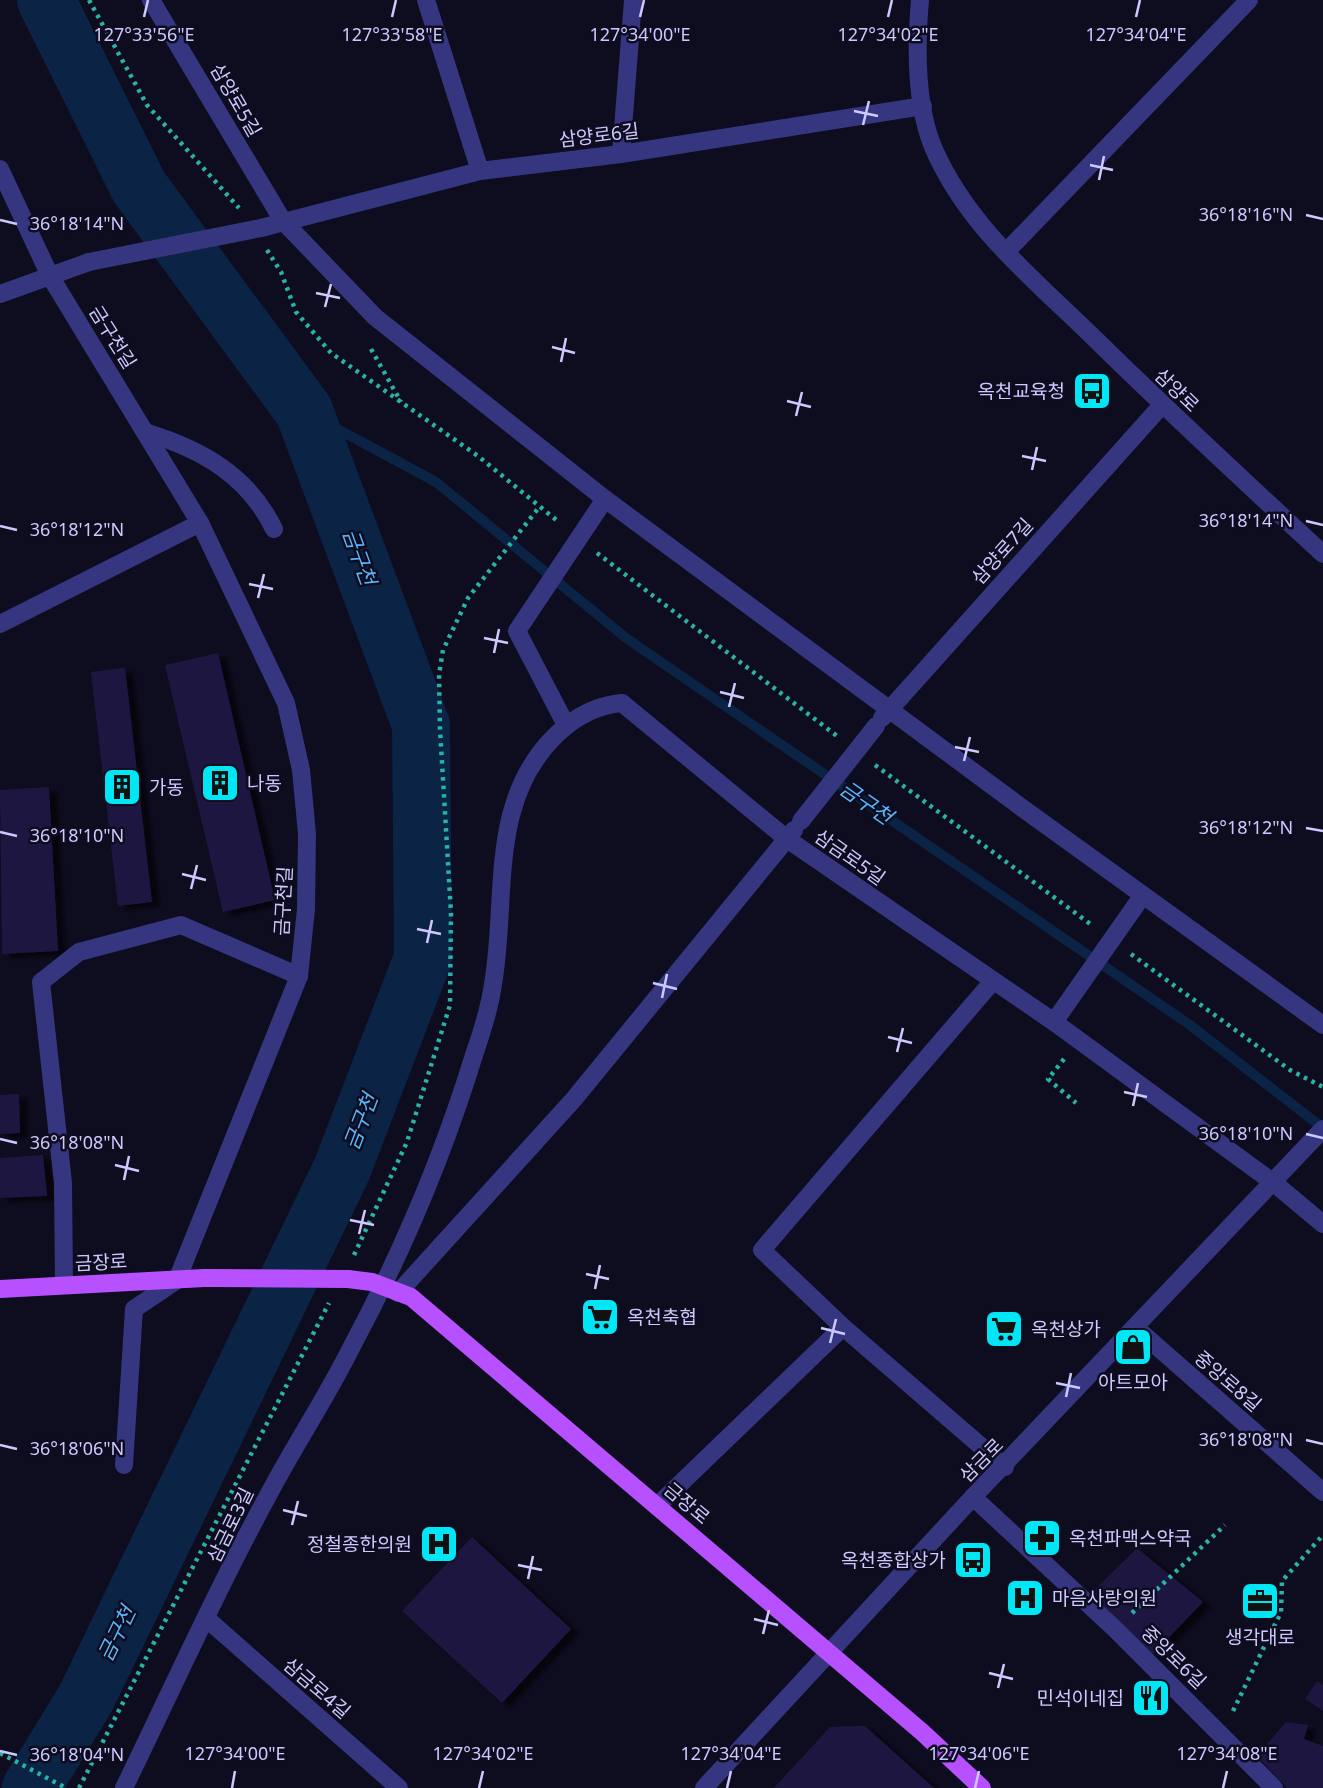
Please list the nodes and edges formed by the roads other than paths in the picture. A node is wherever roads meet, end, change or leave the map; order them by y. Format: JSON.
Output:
{"nodes":[{"id":1,"x":151,"y":0,"type":"edge"},
{"id":2,"x":426,"y":0,"type":"edge"},
{"id":3,"x":633,"y":0,"type":"edge"},
{"id":4,"x":920,"y":0,"type":"edge"},
{"id":5,"x":1249,"y":0,"type":"edge"},
{"id":6,"x":923,"y":106,"type":"junction"},
{"id":7,"x":621,"y":154,"type":"junction"},
{"id":8,"x":0,"y":169,"type":"edge"},
{"id":9,"x":480,"y":171,"type":"junction"},
{"id":10,"x":283,"y":221,"type":"junction"},
{"id":11,"x":1006,"y":252,"type":"junction"},
{"id":12,"x":50,"y":276,"type":"junction"},
{"id":13,"x":0,"y":294,"type":"edge"},
{"id":14,"x":1162,"y":405,"type":"junction"},
{"id":15,"x":148,"y":433,"type":"junction"},
{"id":16,"x":605,"y":499,"type":"junction"},
{"id":17,"x":200,"y":523,"type":"junction"},
{"id":18,"x":274,"y":529,"type":"dead end"},
{"id":19,"x":1323,"y":554,"type":"edge"},
{"id":20,"x":0,"y":624,"type":"edge"},
{"id":21,"x":889,"y":709,"type":"junction"},
{"id":22,"x":566,"y":725,"type":"junction"},
{"id":23,"x":787,"y":839,"type":"junction"},
{"id":24,"x":1143,"y":895,"type":"junction"},
{"id":25,"x":299,"y":976,"type":"junction"},
{"id":26,"x":993,"y":981,"type":"junction"},
{"id":27,"x":1054,"y":1022,"type":"junction"},
{"id":28,"x":1323,"y":1025,"type":"edge"},
{"id":29,"x":1323,"y":1129,"type":"edge"},
{"id":30,"x":1274,"y":1183,"type":"junction"},
{"id":31,"x":1323,"y":1224,"type":"edge"},
{"id":32,"x":177,"y":1280,"type":"junction"},
{"id":33,"x":64,"y":1285,"type":"junction"},
{"id":34,"x":381,"y":1285,"type":"junction"},
{"id":35,"x":5,"y":1286,"type":"edge"},
{"id":36,"x":398,"y":1293,"type":"junction"},
{"id":37,"x":843,"y":1327,"type":"junction"},
{"id":38,"x":1136,"y":1328,"type":"junction"},
{"id":39,"x":124,"y":1465,"type":"dead end"},
{"id":40,"x":1005,"y":1467,"type":"junction"},
{"id":41,"x":1323,"y":1493,"type":"edge"},
{"id":42,"x":973,"y":1497,"type":"junction"},
{"id":43,"x":657,"y":1506,"type":"junction"},
{"id":44,"x":207,"y":1619,"type":"junction"},
{"id":45,"x":829,"y":1652,"type":"junction"},
{"id":46,"x":124,"y":1788,"type":"edge"},
{"id":47,"x":399,"y":1788,"type":"edge"},
{"id":48,"x":704,"y":1788,"type":"edge"},
{"id":49,"x":982,"y":1788,"type":"edge"},
{"id":50,"x":1273,"y":1788,"type":"edge"}],
"edges":[{"from":1,"to":10,"type":"street","name":"삼양로5길"},
{"from":2,"to":9,"type":"street"},
{"from":3,"to":7,"type":"street"},
{"from":4,"to":6,"type":"street","name":"삼양로"},
{"from":5,"to":11,"type":"street"},
{"from":6,"to":7,"type":"street","name":"삼양로6길"},
{"from":6,"to":11,"type":"street","name":"삼양로"},
{"from":7,"to":9,"type":"street","name":"삼양로6길"},
{"from":8,"to":12,"type":"street","name":"금구천길"},
{"from":9,"to":10,"type":"street","name":"삼양로6길"},
{"from":10,"to":12,"type":"street","name":"삼양로6길","bridge":true},
{"from":10,"to":16,"type":"street","name":"삼양로5길"},
{"from":11,"to":14,"type":"street","name":"삼양로"},
{"from":12,"to":13,"type":"street","name":"삼양로6길"},
{"from":12,"to":15,"type":"street","name":"금구천길"},
{"from":14,"to":19,"type":"street","name":"삼양로"},
{"from":14,"to":21,"type":"street","name":"삼양로7길"},
{"from":15,"to":17,"type":"street","name":"금구천길"},
{"from":15,"to":18,"type":"street"},
{"from":16,"to":21,"type":"street","name":"삼양로5길"},
{"from":16,"to":22,"type":"street","bridge":true},
{"from":17,"to":20,"type":"street"},
{"from":17,"to":25,"type":"street","name":"금구천길"},
{"from":21,"to":23,"type":"street","name":"삼양로7길","bridge":true},
{"from":21,"to":24,"type":"street","name":"삼양로5길"},
{"from":22,"to":23,"type":"street","name":"삼금로3길"},
{"from":22,"to":34,"type":"street","name":"삼금로3길"},
{"from":23,"to":26,"type":"street","name":"삼금로5길"},
{"from":23,"to":36,"type":"street","name":"삼금로5길"},
{"from":24,"to":27,"type":"street","bridge":true},
{"from":24,"to":28,"type":"street","name":"삼양로5길"},
{"from":25,"to":32,"type":"street","name":"금구천길"},
{"from":25,"to":33,"type":"street"},
{"from":26,"to":27,"type":"street","name":"삼금로5길"},
{"from":26,"to":37,"type":"street"},
{"from":27,"to":30,"type":"street","name":"삼금로5길"},
{"from":29,"to":30,"type":"street","name":"삼금로"},
{"from":30,"to":31,"type":"street","name":"삼금로5길"},
{"from":30,"to":38,"type":"street","name":"삼금로"},
{"from":32,"to":33,"type":"main road","name":"금장로"},
{"from":32,"to":34,"type":"main road","name":"금장로","bridge":true},
{"from":32,"to":39,"type":"street"},
{"from":33,"to":35,"type":"main road","name":"금장로"},
{"from":34,"to":36,"type":"main road","name":"금장로"},
{"from":34,"to":44,"type":"street","name":"삼금로3길"},
{"from":36,"to":43,"type":"main road","name":"금장로"},
{"from":37,"to":40,"type":"street"},
{"from":37,"to":43,"type":"street"},
{"from":38,"to":40,"type":"street","name":"삼금로"},
{"from":38,"to":41,"type":"street","name":"중앙로8길"},
{"from":40,"to":42,"type":"street","name":"삼금로"},
{"from":42,"to":45,"type":"street","name":"삼금로"},
{"from":42,"to":50,"type":"street","name":"중앙로6길"},
{"from":43,"to":45,"type":"main road","name":"금장로"},
{"from":44,"to":46,"type":"street","name":"삼금로3길"},
{"from":44,"to":47,"type":"street","name":"삼금로4길"},
{"from":45,"to":48,"type":"street","name":"삼금로"},
{"from":45,"to":49,"type":"main road","name":"금장로"}]}
